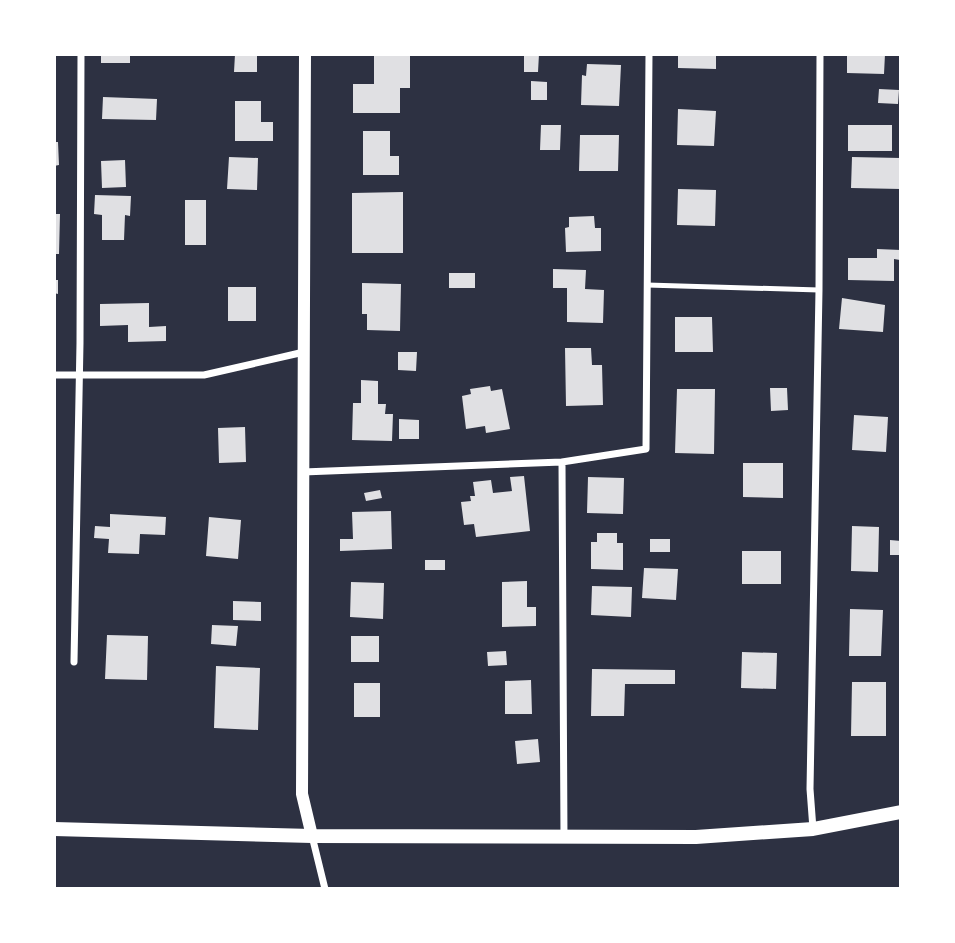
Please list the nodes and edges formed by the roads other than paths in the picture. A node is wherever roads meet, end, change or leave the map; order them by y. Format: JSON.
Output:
{"nodes":[{"id":1,"x":81,"y":54,"type":"edge"},
{"id":2,"x":305,"y":54,"type":"edge"},
{"id":3,"x":649,"y":54,"type":"edge"},
{"id":4,"x":820,"y":54,"type":"edge"},
{"id":5,"x":647,"y":285,"type":"junction"},
{"id":6,"x":820,"y":290,"type":"junction"},
{"id":7,"x":304,"y":352,"type":"junction"},
{"id":8,"x":54,"y":375,"type":"edge"},
{"id":9,"x":79,"y":375,"type":"junction"},
{"id":10,"x":562,"y":462,"type":"junction"},
{"id":11,"x":303,"y":472,"type":"junction"},
{"id":12,"x":74,"y":662,"type":"dead end"},
{"id":13,"x":901,"y":812,"type":"edge"},
{"id":14,"x":54,"y":829,"type":"edge"},
{"id":15,"x":813,"y":829,"type":"junction"},
{"id":16,"x":312,"y":836,"type":"junction"},
{"id":17,"x":564,"y":838,"type":"junction"},
{"id":18,"x":325,"y":889,"type":"edge"}],
"edges":[{"from":1,"to":9,"type":"street"},
{"from":2,"to":7,"type":"street"},
{"from":3,"to":5,"type":"street"},
{"from":4,"to":6,"type":"street"},
{"from":5,"to":6,"type":"lane"},
{"from":5,"to":10,"type":"street"},
{"from":6,"to":15,"type":"street"},
{"from":7,"to":9,"type":"street"},
{"from":7,"to":11,"type":"street"},
{"from":8,"to":9,"type":"street"},
{"from":9,"to":12,"type":"street"},
{"from":10,"to":11,"type":"street"},
{"from":10,"to":17,"type":"street"},
{"from":11,"to":16,"type":"street"},
{"from":13,"to":15,"type":"main road"},
{"from":14,"to":16,"type":"main road"},
{"from":15,"to":17,"type":"main road"},
{"from":16,"to":17,"type":"main road"},
{"from":16,"to":18,"type":"street"}]}
